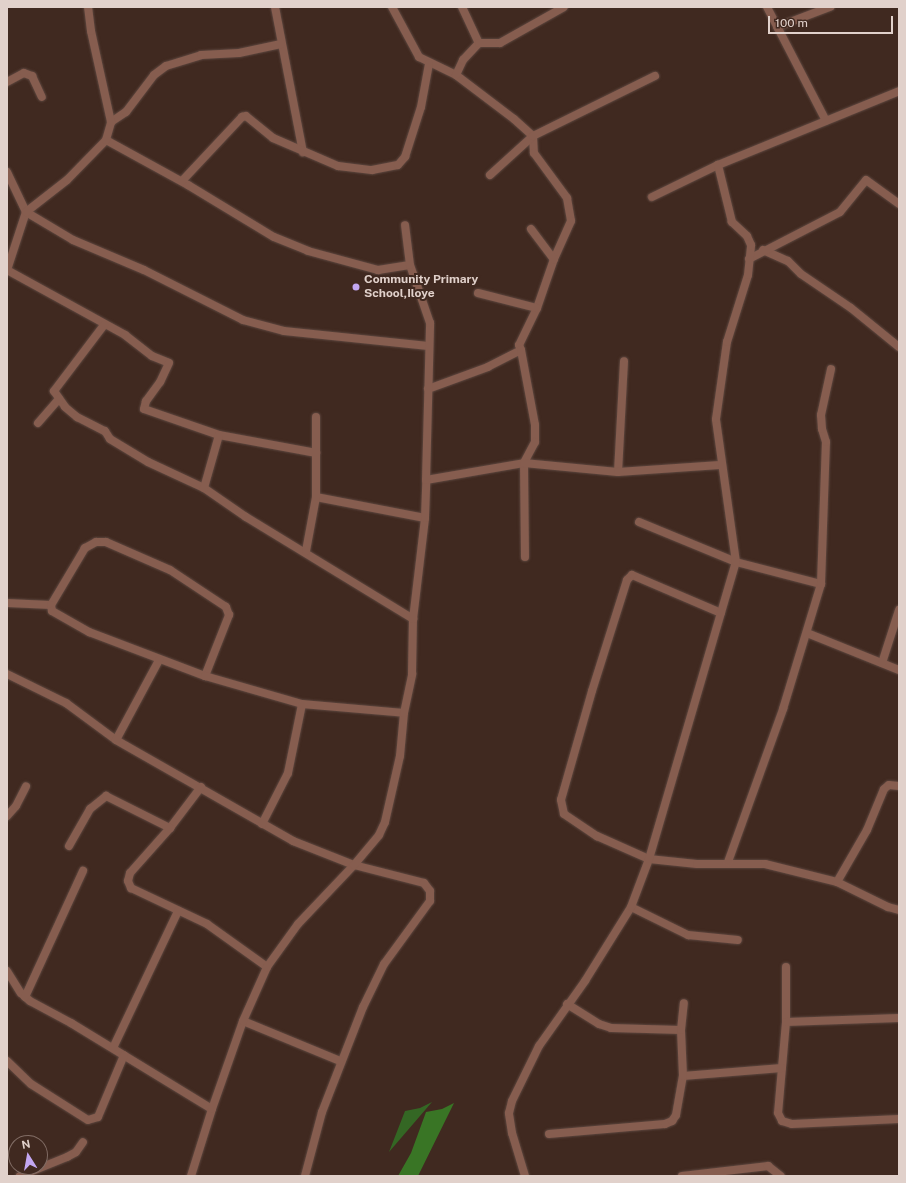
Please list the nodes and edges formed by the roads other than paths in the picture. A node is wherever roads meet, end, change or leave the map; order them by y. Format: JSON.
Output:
{"nodes":[{"id":1,"x":88,"y":7,"type":"edge"},
{"id":2,"x":275,"y":7,"type":"edge"},
{"id":3,"x":392,"y":7,"type":"edge"},
{"id":4,"x":462,"y":7,"type":"edge"},
{"id":5,"x":564,"y":7,"type":"edge"},
{"id":6,"x":767,"y":7,"type":"edge"},
{"id":7,"x":830,"y":7,"type":"edge"},
{"id":8,"x":777,"y":28,"type":"junction"},
{"id":9,"x":282,"y":44,"type":"junction"},
{"id":10,"x":479,"y":44,"type":"junction"},
{"id":11,"x":429,"y":64,"type":"junction"},
{"id":12,"x":456,"y":75,"type":"junction"},
{"id":13,"x":654,"y":76,"type":"dead end"},
{"id":14,"x":7,"y":82,"type":"edge"},
{"id":15,"x":899,"y":91,"type":"edge"},
{"id":16,"x":42,"y":97,"type":"dead end"},
{"id":17,"x":826,"y":121,"type":"junction"},
{"id":18,"x":111,"y":122,"type":"junction"},
{"id":19,"x":533,"y":136,"type":"junction"},
{"id":20,"x":106,"y":140,"type":"junction"},
{"id":21,"x":303,"y":152,"type":"junction"},
{"id":22,"x":718,"y":166,"type":"junction"},
{"id":23,"x":7,"y":172,"type":"edge"},
{"id":24,"x":490,"y":175,"type":"dead end"},
{"id":25,"x":182,"y":181,"type":"junction"},
{"id":26,"x":652,"y":197,"type":"dead end"},
{"id":27,"x":899,"y":204,"type":"edge"},
{"id":28,"x":26,"y":212,"type":"junction"},
{"id":29,"x":405,"y":225,"type":"dead end"},
{"id":30,"x":531,"y":229,"type":"dead end"},
{"id":31,"x":763,"y":250,"type":"junction"},
{"id":32,"x":554,"y":259,"type":"junction"},
{"id":33,"x":749,"y":259,"type":"junction"},
{"id":34,"x":410,"y":265,"type":"junction"},
{"id":35,"x":7,"y":270,"type":"edge"},
{"id":36,"x":478,"y":293,"type":"dead end"},
{"id":37,"x":537,"y":308,"type":"junction"},
{"id":38,"x":104,"y":325,"type":"junction"},
{"id":39,"x":428,"y":346,"type":"junction"},
{"id":40,"x":899,"y":347,"type":"edge"},
{"id":41,"x":521,"y":350,"type":"junction"},
{"id":42,"x":624,"y":361,"type":"dead end"},
{"id":43,"x":831,"y":369,"type":"dead end"},
{"id":44,"x":428,"y":389,"type":"junction"},
{"id":45,"x":59,"y":399,"type":"junction"},
{"id":46,"x":316,"y":417,"type":"dead end"},
{"id":47,"x":38,"y":423,"type":"dead end"},
{"id":48,"x":219,"y":435,"type":"junction"},
{"id":49,"x":316,"y":453,"type":"junction"},
{"id":50,"x":524,"y":463,"type":"junction"},
{"id":51,"x":720,"y":465,"type":"junction"},
{"id":52,"x":618,"y":472,"type":"junction"},
{"id":53,"x":426,"y":480,"type":"junction"},
{"id":54,"x":204,"y":488,"type":"junction"},
{"id":55,"x":316,"y":498,"type":"junction"},
{"id":56,"x":425,"y":518,"type":"junction"},
{"id":57,"x":639,"y":522,"type":"dead end"},
{"id":58,"x":306,"y":552,"type":"junction"},
{"id":59,"x":525,"y":557,"type":"dead end"},
{"id":60,"x":736,"y":562,"type":"junction"},
{"id":61,"x":821,"y":584,"type":"junction"},
{"id":62,"x":7,"y":603,"type":"edge"},
{"id":63,"x":51,"y":605,"type":"junction"},
{"id":64,"x":899,"y":610,"type":"edge"},
{"id":65,"x":721,"y":613,"type":"junction"},
{"id":66,"x":414,"y":619,"type":"junction"},
{"id":67,"x":807,"y":633,"type":"junction"},
{"id":68,"x":159,"y":660,"type":"junction"},
{"id":69,"x":882,"y":663,"type":"junction"},
{"id":70,"x":899,"y":670,"type":"edge"},
{"id":71,"x":7,"y":674,"type":"edge"},
{"id":72,"x":205,"y":676,"type":"junction"},
{"id":73,"x":302,"y":704,"type":"junction"},
{"id":74,"x":404,"y":712,"type":"junction"},
{"id":75,"x":116,"y":740,"type":"junction"},
{"id":76,"x":26,"y":786,"type":"dead end"},
{"id":77,"x":201,"y":786,"type":"junction"},
{"id":78,"x":899,"y":786,"type":"edge"},
{"id":79,"x":7,"y":816,"type":"edge"},
{"id":80,"x":262,"y":824,"type":"junction"},
{"id":81,"x":170,"y":828,"type":"junction"},
{"id":82,"x":69,"y":846,"type":"dead end"},
{"id":83,"x":649,"y":859,"type":"junction"},
{"id":84,"x":728,"y":862,"type":"junction"},
{"id":85,"x":354,"y":865,"type":"junction"},
{"id":86,"x":83,"y":870,"type":"dead end"},
{"id":87,"x":837,"y":882,"type":"junction"},
{"id":88,"x":630,"y":907,"type":"junction"},
{"id":89,"x":899,"y":910,"type":"edge"},
{"id":90,"x":178,"y":911,"type":"junction"},
{"id":91,"x":738,"y":940,"type":"dead end"},
{"id":92,"x":268,"y":967,"type":"junction"},
{"id":93,"x":786,"y":967,"type":"dead end"},
{"id":94,"x":7,"y":971,"type":"edge"},
{"id":95,"x":25,"y":997,"type":"junction"},
{"id":96,"x":684,"y":1003,"type":"dead end"},
{"id":97,"x":567,"y":1004,"type":"junction"},
{"id":98,"x":899,"y":1018,"type":"edge"},
{"id":99,"x":244,"y":1021,"type":"junction"},
{"id":100,"x":786,"y":1022,"type":"junction"},
{"id":101,"x":681,"y":1030,"type":"junction"},
{"id":102,"x":113,"y":1048,"type":"junction"},
{"id":103,"x":124,"y":1055,"type":"junction"},
{"id":104,"x":7,"y":1061,"type":"edge"},
{"id":105,"x":340,"y":1061,"type":"junction"},
{"id":106,"x":782,"y":1068,"type":"junction"},
{"id":107,"x":683,"y":1076,"type":"junction"},
{"id":108,"x":212,"y":1109,"type":"junction"},
{"id":109,"x":899,"y":1119,"type":"edge"},
{"id":110,"x":549,"y":1134,"type":"dead end"},
{"id":111,"x":83,"y":1142,"type":"dead end"},
{"id":112,"x":20,"y":1176,"type":"edge"},
{"id":113,"x":191,"y":1176,"type":"edge"},
{"id":114,"x":305,"y":1176,"type":"edge"},
{"id":115,"x":525,"y":1176,"type":"edge"},
{"id":116,"x":682,"y":1176,"type":"edge"},
{"id":117,"x":781,"y":1176,"type":"edge"}],
"edges":[{"from":1,"to":18,"type":"street"},
{"from":2,"to":9,"type":"street"},
{"from":3,"to":11,"type":"street"},
{"from":4,"to":10,"type":"street"},
{"from":5,"to":10,"type":"street"},
{"from":6,"to":8,"type":"street"},
{"from":7,"to":8,"type":"street"},
{"from":8,"to":17,"type":"street"},
{"from":9,"to":18,"type":"street"},
{"from":9,"to":21,"type":"street"},
{"from":10,"to":12,"type":"street"},
{"from":11,"to":12,"type":"street"},
{"from":11,"to":21,"type":"street"},
{"from":12,"to":19,"type":"street"},
{"from":13,"to":19,"type":"street"},
{"from":14,"to":16,"type":"street"},
{"from":15,"to":17,"type":"street"},
{"from":17,"to":22,"type":"street"},
{"from":18,"to":20,"type":"street"},
{"from":19,"to":24,"type":"street"},
{"from":19,"to":32,"type":"street"},
{"from":20,"to":25,"type":"street"},
{"from":20,"to":28,"type":"street"},
{"from":21,"to":25,"type":"street"},
{"from":22,"to":26,"type":"street"},
{"from":22,"to":33,"type":"street"},
{"from":23,"to":28,"type":"street"},
{"from":25,"to":34,"type":"street"},
{"from":27,"to":31,"type":"street"},
{"from":28,"to":35,"type":"street"},
{"from":28,"to":39,"type":"street"},
{"from":29,"to":34,"type":"street"},
{"from":30,"to":32,"type":"street"},
{"from":31,"to":33,"type":"street"},
{"from":31,"to":40,"type":"street"},
{"from":32,"to":37,"type":"street"},
{"from":33,"to":51,"type":"street"},
{"from":34,"to":39,"type":"street"},
{"from":35,"to":38,"type":"street"},
{"from":36,"to":37,"type":"street"},
{"from":37,"to":41,"type":"street"},
{"from":38,"to":45,"type":"street"},
{"from":38,"to":48,"type":"street"},
{"from":39,"to":44,"type":"street"},
{"from":41,"to":44,"type":"street"},
{"from":41,"to":50,"type":"street"},
{"from":42,"to":52,"type":"street"},
{"from":43,"to":61,"type":"street"},
{"from":44,"to":53,"type":"street"},
{"from":45,"to":47,"type":"street"},
{"from":45,"to":54,"type":"street"},
{"from":46,"to":49,"type":"street"},
{"from":48,"to":49,"type":"street"},
{"from":48,"to":54,"type":"street"},
{"from":49,"to":55,"type":"street"},
{"from":50,"to":52,"type":"street"},
{"from":50,"to":53,"type":"street"},
{"from":50,"to":59,"type":"street"},
{"from":51,"to":52,"type":"street"},
{"from":51,"to":60,"type":"street"},
{"from":53,"to":56,"type":"street"},
{"from":54,"to":58,"type":"street"},
{"from":55,"to":56,"type":"street"},
{"from":55,"to":58,"type":"street"},
{"from":56,"to":66,"type":"street"},
{"from":57,"to":60,"type":"street"},
{"from":58,"to":66,"type":"street"},
{"from":60,"to":61,"type":"street"},
{"from":60,"to":65,"type":"street"},
{"from":61,"to":67,"type":"street"},
{"from":62,"to":63,"type":"street"},
{"from":63,"to":68,"type":"street"},
{"from":63,"to":72,"type":"street"},
{"from":64,"to":69,"type":"street"},
{"from":65,"to":83,"type":"street"},
{"from":65,"to":83,"type":"street"},
{"from":66,"to":74,"type":"street"},
{"from":67,"to":69,"type":"street"},
{"from":67,"to":84,"type":"street"},
{"from":68,"to":72,"type":"street"},
{"from":68,"to":75,"type":"street"},
{"from":69,"to":70,"type":"street"},
{"from":71,"to":75,"type":"street"},
{"from":72,"to":73,"type":"street"},
{"from":73,"to":74,"type":"street"},
{"from":73,"to":80,"type":"street"},
{"from":74,"to":85,"type":"street"},
{"from":75,"to":77,"type":"street"},
{"from":76,"to":79,"type":"street"},
{"from":77,"to":80,"type":"street"},
{"from":77,"to":81,"type":"street"},
{"from":78,"to":87,"type":"street"},
{"from":80,"to":85,"type":"street"},
{"from":81,"to":82,"type":"street"},
{"from":81,"to":90,"type":"street"},
{"from":83,"to":84,"type":"street"},
{"from":83,"to":88,"type":"street"},
{"from":84,"to":87,"type":"street"},
{"from":85,"to":92,"type":"street"},
{"from":85,"to":105,"type":"street"},
{"from":86,"to":95,"type":"street"},
{"from":87,"to":89,"type":"street"},
{"from":88,"to":91,"type":"street"},
{"from":88,"to":97,"type":"street"},
{"from":90,"to":92,"type":"street"},
{"from":90,"to":102,"type":"street"},
{"from":92,"to":99,"type":"street"},
{"from":93,"to":100,"type":"street"},
{"from":94,"to":95,"type":"street"},
{"from":95,"to":102,"type":"street"},
{"from":96,"to":101,"type":"street"},
{"from":97,"to":101,"type":"street"},
{"from":97,"to":115,"type":"street"},
{"from":98,"to":100,"type":"street"},
{"from":99,"to":105,"type":"street"},
{"from":99,"to":108,"type":"street"},
{"from":100,"to":106,"type":"street"},
{"from":101,"to":107,"type":"street"},
{"from":102,"to":103,"type":"street"},
{"from":103,"to":104,"type":"street"},
{"from":103,"to":108,"type":"street"},
{"from":105,"to":114,"type":"street"},
{"from":106,"to":107,"type":"street"},
{"from":106,"to":109,"type":"street"},
{"from":107,"to":110,"type":"street"},
{"from":108,"to":113,"type":"street"},
{"from":111,"to":112,"type":"street"},
{"from":116,"to":117,"type":"street"}]}
